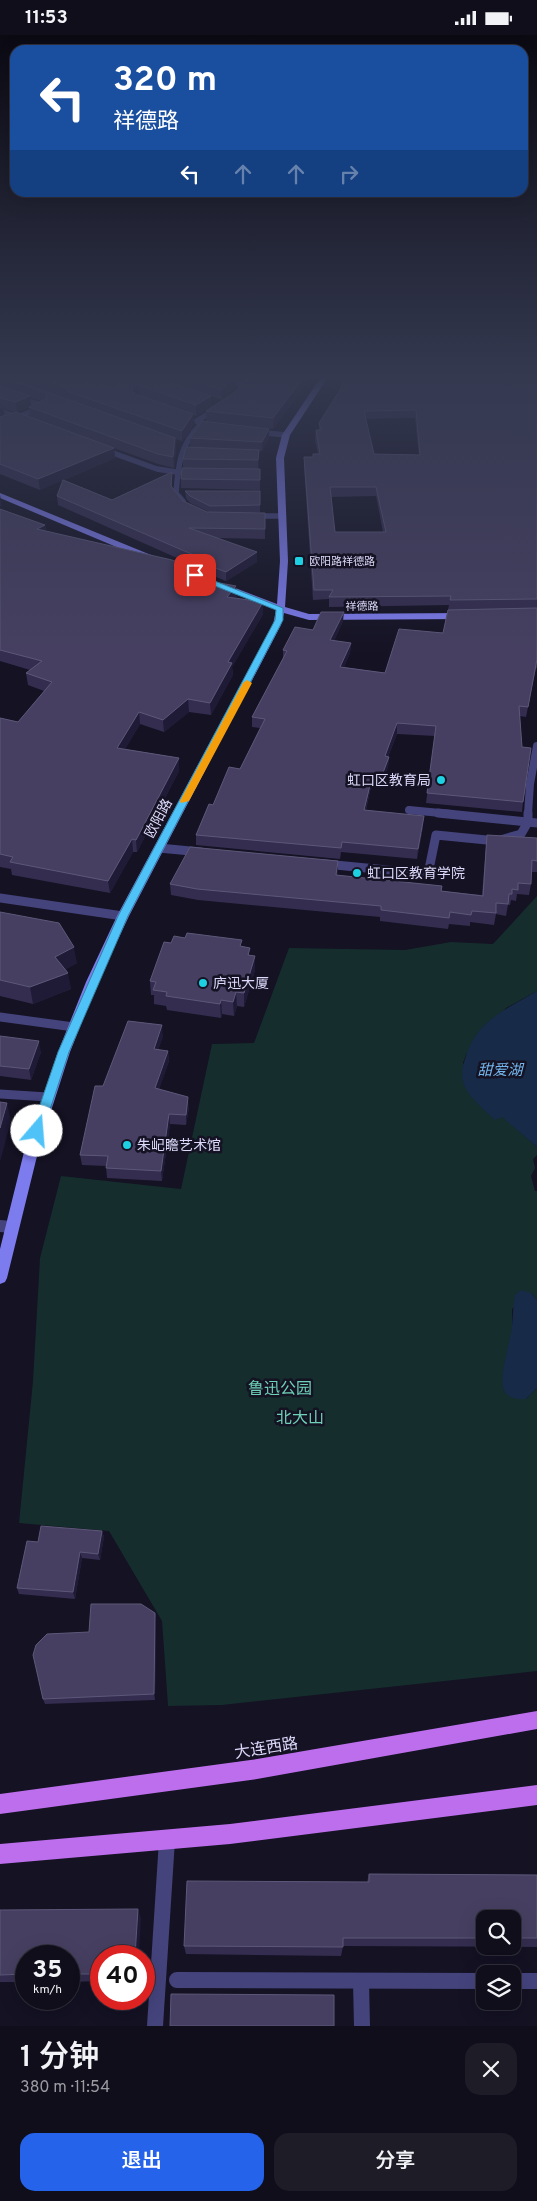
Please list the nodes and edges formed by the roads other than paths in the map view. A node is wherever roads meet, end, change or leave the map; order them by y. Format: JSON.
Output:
{"nodes":[{"id":1,"x":162,"y":470,"type":"edge"},
{"id":2,"x":178,"y":470,"type":"edge"},
{"id":3,"x":279,"y":470,"type":"edge"},
{"id":4,"x":178,"y":473,"type":"junction"},
{"id":5,"x":186,"y":473,"type":"edge"},
{"id":6,"x":176,"y":493,"type":"junction"},
{"id":7,"x":185,"y":493,"type":"edge"},
{"id":8,"x":0,"y":495,"type":"edge"},
{"id":9,"x":187,"y":507,"type":"edge"},
{"id":10,"x":245,"y":516,"type":"edge"},
{"id":11,"x":281,"y":516,"type":"junction"},
{"id":12,"x":157,"y":560,"type":"edge"},
{"id":13,"x":217,"y":584,"type":"edge"},
{"id":14,"x":280,"y":609,"type":"junction"},
{"id":15,"x":470,"y":615,"type":"edge"},
{"id":16,"x":537,"y":747,"type":"edge"},
{"id":17,"x":410,"y":810,"type":"dead end"},
{"id":18,"x":532,"y":823,"type":"edge"},
{"id":19,"x":160,"y":847,"type":"junction"},
{"id":20,"x":215,"y":854,"type":"edge"},
{"id":21,"x":320,"y":864,"type":"edge"},
{"id":22,"x":0,"y":898,"type":"edge"},
{"id":23,"x":123,"y":916,"type":"junction"},
{"id":24,"x":0,"y":1017,"type":"edge"},
{"id":25,"x":74,"y":1027,"type":"junction"},
{"id":26,"x":0,"y":1094,"type":"edge"},
{"id":27,"x":48,"y":1097,"type":"junction"},
{"id":28,"x":5,"y":1226,"type":"edge"},
{"id":29,"x":0,"y":1278,"type":"edge"},
{"id":30,"x":537,"y":1720,"type":"edge"},
{"id":31,"x":537,"y":1795,"type":"edge"},
{"id":32,"x":0,"y":1804,"type":"edge"},
{"id":33,"x":167,"y":1840,"type":"junction"},
{"id":34,"x":0,"y":1854,"type":"edge"},
{"id":35,"x":177,"y":1980,"type":"dead end"},
{"id":36,"x":361,"y":1981,"type":"junction"},
{"id":37,"x":476,"y":1981,"type":"edge"},
{"id":38,"x":521,"y":1981,"type":"edge"},
{"id":39,"x":537,"y":1981,"type":"edge"},
{"id":40,"x":155,"y":2026,"type":"edge"},
{"id":41,"x":362,"y":2026,"type":"edge"}],
"edges":[{"from":1,"to":4,"type":"lane"},
{"from":2,"to":4,"type":"lane"},
{"from":3,"to":11,"type":"street","name":"欧阳路"},
{"from":4,"to":5,"type":"lane"},
{"from":4,"to":6,"type":"lane"},
{"from":6,"to":7,"type":"lane"},
{"from":6,"to":9,"type":"lane"},
{"from":8,"to":12,"type":"street"},
{"from":10,"to":11,"type":"lane"},
{"from":11,"to":14,"type":"street","name":"欧阳路"},
{"from":13,"to":14,"type":"street","name":"祥德路"},
{"from":14,"to":15,"type":"street","name":"祥德路"},
{"from":14,"to":19,"type":"street","name":"欧阳路"},
{"from":16,"to":18,"type":"lane"},
{"from":17,"to":18,"type":"lane"},
{"from":18,"to":21,"type":"lane"},
{"from":19,"to":20,"type":"lane"},
{"from":19,"to":23,"type":"street","name":"欧阳路"},
{"from":22,"to":23,"type":"lane"},
{"from":23,"to":25,"type":"street","name":"欧阳路"},
{"from":24,"to":25,"type":"lane"},
{"from":25,"to":27,"type":"street","name":"欧阳路"},
{"from":26,"to":27,"type":"lane"},
{"from":27,"to":28,"type":"street","name":"欧阳路"},
{"from":28,"to":29,"type":"street","name":"欧阳路"},
{"from":30,"to":32,"type":"main road","name":"大连西路"},
{"from":31,"to":33,"type":"main road"},
{"from":33,"to":34,"type":"main road"},
{"from":33,"to":40,"type":"lane"},
{"from":35,"to":36,"type":"lane"},
{"from":36,"to":37,"type":"lane"},
{"from":36,"to":41,"type":"lane"},
{"from":38,"to":39,"type":"lane"}]}
